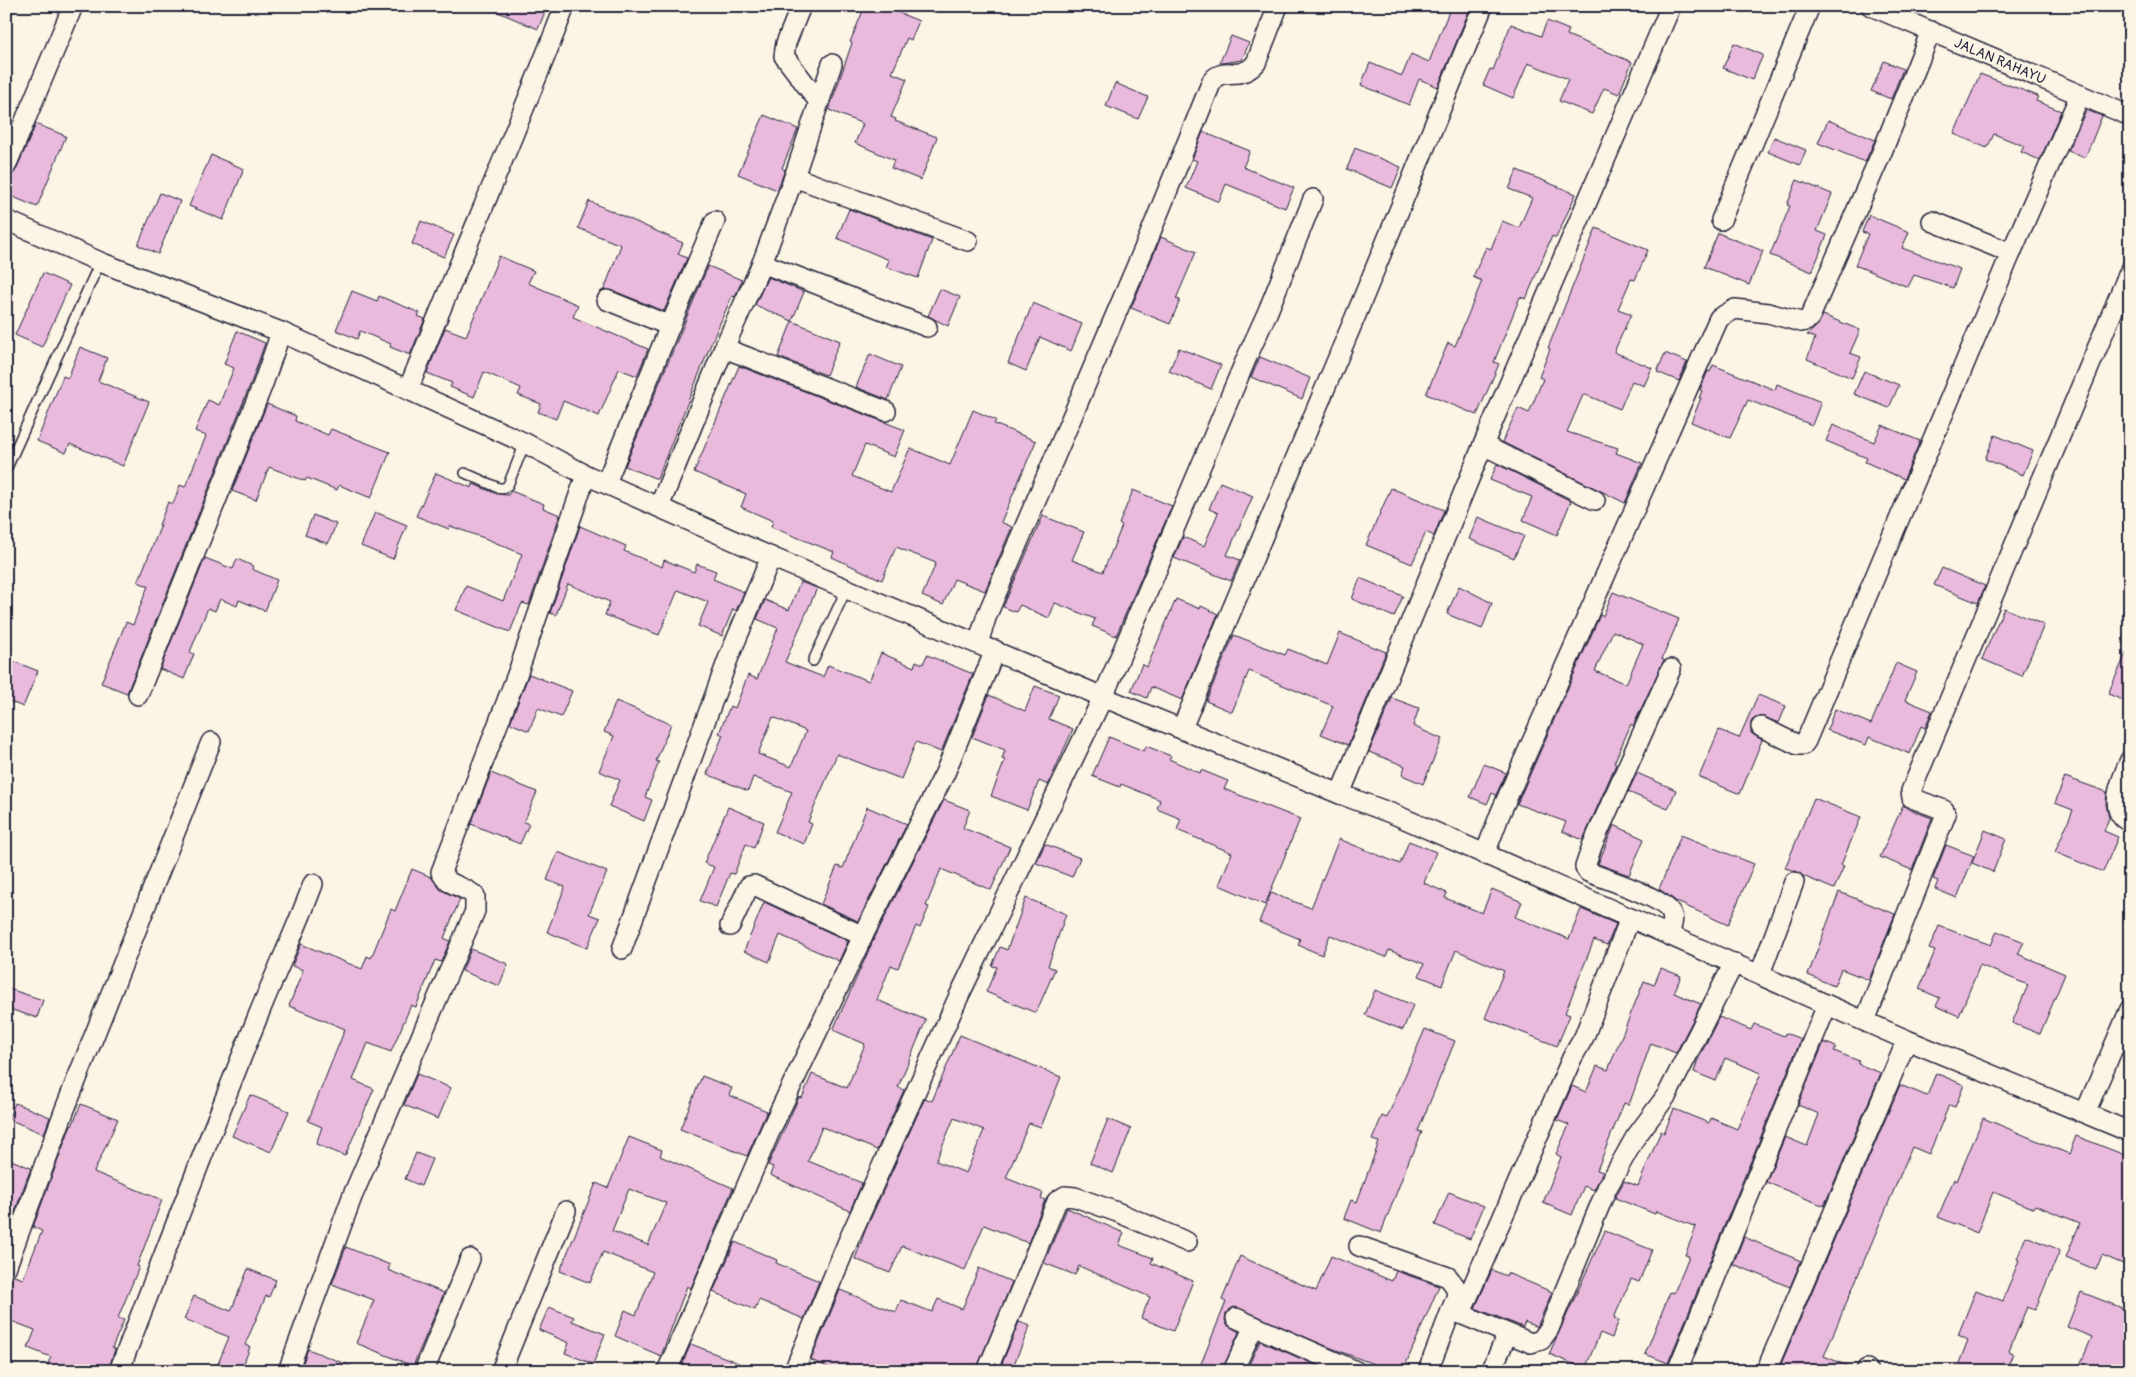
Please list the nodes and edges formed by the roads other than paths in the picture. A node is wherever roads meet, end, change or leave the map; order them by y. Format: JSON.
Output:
{"nodes":[{"id":1,"x":73,"y":6,"type":"edge"},
{"id":2,"x":565,"y":6,"type":"edge"},
{"id":3,"x":800,"y":6,"type":"edge"},
{"id":4,"x":1278,"y":6,"type":"edge"},
{"id":5,"x":1483,"y":6,"type":"edge"},
{"id":6,"x":1671,"y":6,"type":"edge"},
{"id":7,"x":1810,"y":6,"type":"edge"},
{"id":8,"x":1871,"y":6,"type":"edge"},
{"id":9,"x":1931,"y":31,"type":"junction"},
{"id":10,"x":832,"y":64,"type":"dead end"},
{"id":11,"x":2080,"y":95,"type":"junction"},
{"id":12,"x":819,"y":102,"type":"junction"},
{"id":13,"x":2130,"y":116,"type":"edge"},
{"id":14,"x":6,"y":166,"type":"edge"},
{"id":15,"x":794,"y":177,"type":"junction"},
{"id":16,"x":1313,"y":199,"type":"dead end"},
{"id":17,"x":6,"y":220,"type":"edge"},
{"id":18,"x":1721,"y":220,"type":"dead end"},
{"id":19,"x":715,"y":221,"type":"dead end"},
{"id":20,"x":1932,"y":221,"type":"dead end"},
{"id":21,"x":968,"y":241,"type":"dead end"},
{"id":22,"x":2011,"y":253,"type":"junction"},
{"id":23,"x":100,"y":262,"type":"junction"},
{"id":24,"x":762,"y":263,"type":"junction"},
{"id":25,"x":2130,"y":270,"type":"edge"},
{"id":26,"x":607,"y":300,"type":"dead end"},
{"id":27,"x":670,"y":326,"type":"junction"},
{"id":28,"x":927,"y":327,"type":"dead end"},
{"id":29,"x":281,"y":332,"type":"junction"},
{"id":30,"x":724,"y":348,"type":"junction"},
{"id":31,"x":408,"y":390,"type":"junction"},
{"id":32,"x":886,"y":411,"type":"dead end"},
{"id":33,"x":525,"y":443,"type":"junction"},
{"id":34,"x":1484,"y":445,"type":"junction"},
{"id":35,"x":6,"y":470,"type":"edge"},
{"id":36,"x":464,"y":472,"type":"dead end"},
{"id":37,"x":586,"y":475,"type":"junction"},
{"id":38,"x":606,"y":483,"type":"junction"},
{"id":39,"x":1595,"y":500,"type":"dead end"},
{"id":40,"x":659,"y":507,"type":"junction"},
{"id":41,"x":771,"y":557,"type":"junction"},
{"id":42,"x":847,"y":588,"type":"junction"},
{"id":43,"x":978,"y":643,"type":"junction"},
{"id":44,"x":995,"y":650,"type":"junction"},
{"id":45,"x":813,"y":660,"type":"dead end"},
{"id":46,"x":1671,"y":669,"type":"dead end"},
{"id":47,"x":138,"y":695,"type":"dead end"},
{"id":48,"x":1103,"y":697,"type":"junction"},
{"id":49,"x":1761,"y":727,"type":"dead end"},
{"id":50,"x":1182,"y":728,"type":"junction"},
{"id":51,"x":210,"y":742,"type":"dead end"},
{"id":52,"x":2130,"y":760,"type":"edge"},
{"id":53,"x":1340,"y":794,"type":"junction"},
{"id":54,"x":2130,"y":822,"type":"edge"},
{"id":55,"x":1485,"y":854,"type":"junction"},
{"id":56,"x":1794,"y":882,"type":"dead end"},
{"id":57,"x":313,"y":884,"type":"dead end"},
{"id":58,"x":1630,"y":918,"type":"junction"},
{"id":59,"x":730,"y":926,"type":"dead end"},
{"id":60,"x":1669,"y":934,"type":"junction"},
{"id":61,"x":863,"y":936,"type":"junction"},
{"id":62,"x":622,"y":949,"type":"dead end"},
{"id":63,"x":1734,"y":963,"type":"junction"},
{"id":64,"x":1760,"y":974,"type":"junction"},
{"id":65,"x":1827,"y":1005,"type":"junction"},
{"id":66,"x":2130,"y":1009,"type":"edge"},
{"id":67,"x":1865,"y":1021,"type":"junction"},
{"id":68,"x":1908,"y":1040,"type":"junction"},
{"id":69,"x":2085,"y":1113,"type":"junction"},
{"id":70,"x":2130,"y":1132,"type":"edge"},
{"id":71,"x":566,"y":1211,"type":"dead end"},
{"id":72,"x":1187,"y":1242,"type":"dead end"},
{"id":73,"x":1359,"y":1246,"type":"dead end"},
{"id":74,"x":470,"y":1259,"type":"dead end"},
{"id":75,"x":6,"y":1268,"type":"edge"},
{"id":76,"x":1456,"y":1311,"type":"junction"},
{"id":77,"x":1236,"y":1318,"type":"dead end"},
{"id":78,"x":1254,"y":1326,"type":"junction"},
{"id":79,"x":1507,"y":1335,"type":"junction"},
{"id":80,"x":1494,"y":1370,"type":"edge"},
{"id":81,"x":119,"y":1371,"type":"edge"},
{"id":82,"x":288,"y":1371,"type":"edge"},
{"id":83,"x":424,"y":1371,"type":"edge"},
{"id":84,"x":501,"y":1371,"type":"edge"},
{"id":85,"x":667,"y":1371,"type":"edge"},
{"id":86,"x":794,"y":1371,"type":"edge"},
{"id":87,"x":987,"y":1371,"type":"edge"},
{"id":88,"x":1234,"y":1371,"type":"edge"},
{"id":89,"x":1356,"y":1371,"type":"edge"},
{"id":90,"x":1428,"y":1371,"type":"edge"},
{"id":91,"x":1677,"y":1371,"type":"edge"},
{"id":92,"x":1766,"y":1371,"type":"edge"}],
"edges":[{"from":1,"to":14,"type":"street"},
{"from":2,"to":31,"type":"street"},
{"from":3,"to":12,"type":"street"},
{"from":4,"to":43,"type":"street"},
{"from":5,"to":50,"type":"street"},
{"from":6,"to":34,"type":"street"},
{"from":7,"to":18,"type":"street"},
{"from":8,"to":9,"type":"street","name":"JALAN RAHAYU"},
{"from":9,"to":11,"type":"street","name":"JALAN RAHAYU"},
{"from":9,"to":55,"type":"street"},
{"from":10,"to":12,"type":"street"},
{"from":11,"to":13,"type":"street","name":"JALAN RAHAYU"},
{"from":11,"to":22,"type":"street"},
{"from":12,"to":15,"type":"street"},
{"from":15,"to":21,"type":"street"},
{"from":15,"to":24,"type":"street"},
{"from":16,"to":48,"type":"street"},
{"from":17,"to":23,"type":"street"},
{"from":19,"to":27,"type":"street"},
{"from":20,"to":22,"type":"street"},
{"from":22,"to":49,"type":"street"},
{"from":23,"to":29,"type":"street"},
{"from":23,"to":35,"type":"lane"},
{"from":24,"to":28,"type":"street"},
{"from":24,"to":30,"type":"street"},
{"from":25,"to":67,"type":"street"},
{"from":26,"to":27,"type":"street"},
{"from":27,"to":38,"type":"street"},
{"from":29,"to":31,"type":"street"},
{"from":29,"to":47,"type":"street"},
{"from":30,"to":32,"type":"street"},
{"from":30,"to":40,"type":"street"},
{"from":31,"to":33,"type":"street"},
{"from":33,"to":36,"type":"lane"},
{"from":33,"to":37,"type":"street"},
{"from":34,"to":39,"type":"street"},
{"from":34,"to":53,"type":"street"},
{"from":37,"to":38,"type":"street"},
{"from":37,"to":82,"type":"street"},
{"from":38,"to":40,"type":"street"},
{"from":40,"to":41,"type":"street"},
{"from":41,"to":42,"type":"street"},
{"from":41,"to":62,"type":"street"},
{"from":42,"to":43,"type":"street"},
{"from":42,"to":45,"type":"lane"},
{"from":43,"to":44,"type":"street"},
{"from":44,"to":48,"type":"street"},
{"from":44,"to":61,"type":"street"},
{"from":46,"to":60,"type":"street"},
{"from":48,"to":50,"type":"street"},
{"from":48,"to":86,"type":"street"},
{"from":50,"to":53,"type":"street"},
{"from":51,"to":75,"type":"street"},
{"from":52,"to":54,"type":"street"},
{"from":53,"to":55,"type":"street"},
{"from":55,"to":58,"type":"street"},
{"from":56,"to":64,"type":"street"},
{"from":57,"to":81,"type":"street"},
{"from":58,"to":60,"type":"street"},
{"from":58,"to":76,"type":"street"},
{"from":59,"to":61,"type":"street"},
{"from":60,"to":63,"type":"street"},
{"from":61,"to":85,"type":"street"},
{"from":63,"to":64,"type":"street"},
{"from":63,"to":79,"type":"street"},
{"from":64,"to":65,"type":"street"},
{"from":65,"to":67,"type":"street"},
{"from":65,"to":91,"type":"street"},
{"from":66,"to":69,"type":"street"},
{"from":67,"to":68,"type":"street"},
{"from":68,"to":69,"type":"street"},
{"from":68,"to":92,"type":"street"},
{"from":69,"to":70,"type":"street"},
{"from":71,"to":84,"type":"street"},
{"from":72,"to":87,"type":"street"},
{"from":73,"to":76,"type":"street"},
{"from":74,"to":83,"type":"street"},
{"from":76,"to":79,"type":"street"},
{"from":76,"to":90,"type":"street"},
{"from":77,"to":78,"type":"street"},
{"from":78,"to":88,"type":"street"},
{"from":78,"to":89,"type":"street"},
{"from":79,"to":80,"type":"street"}]}
